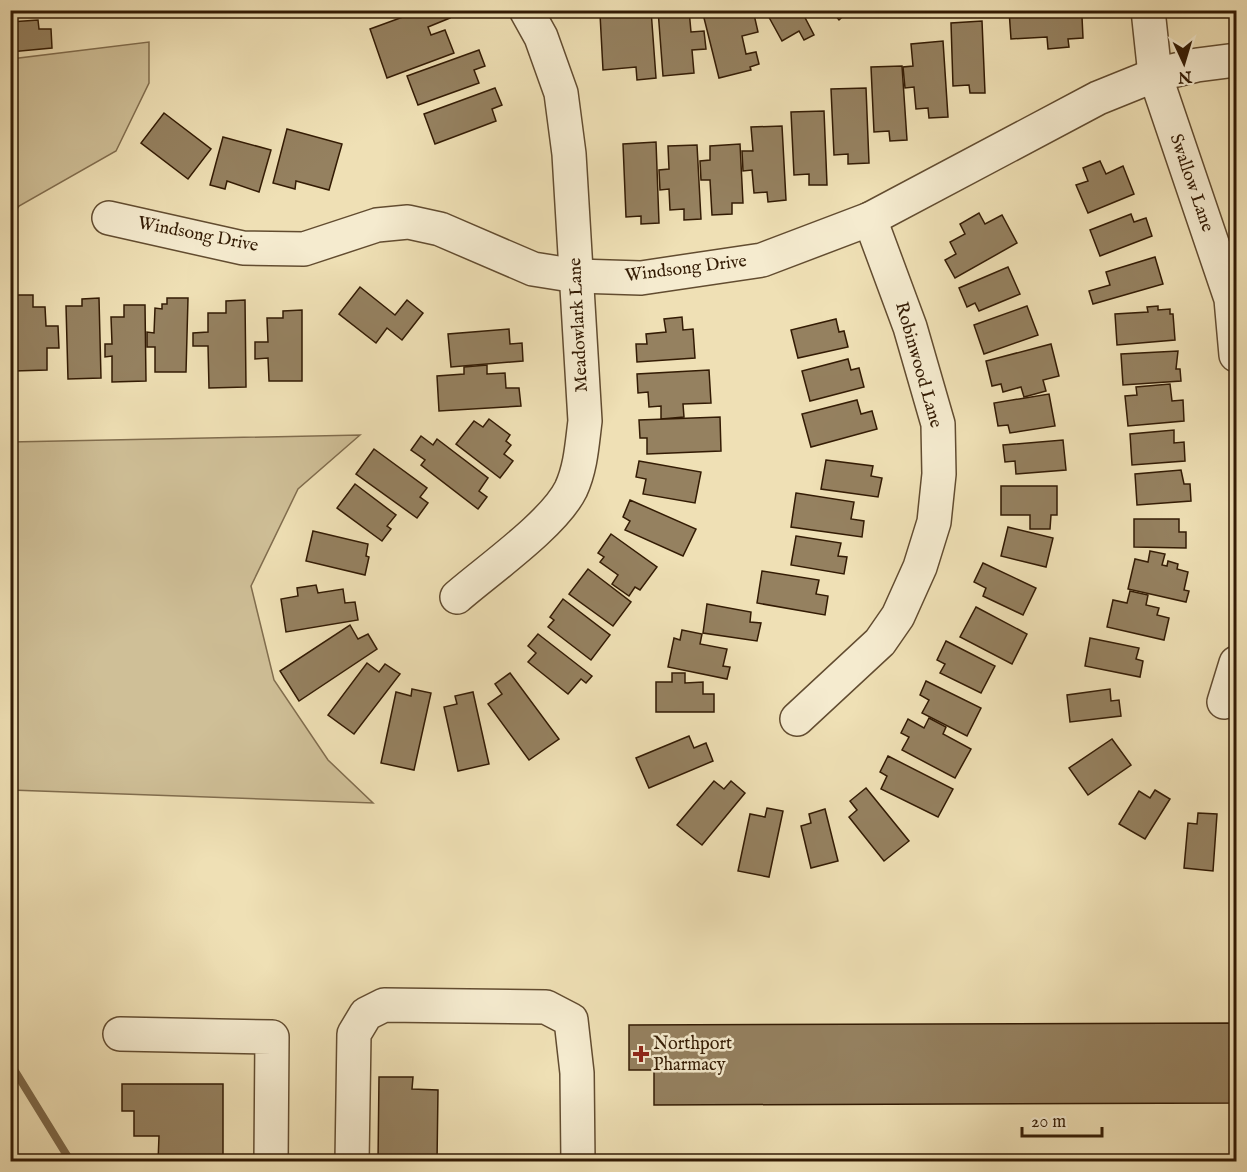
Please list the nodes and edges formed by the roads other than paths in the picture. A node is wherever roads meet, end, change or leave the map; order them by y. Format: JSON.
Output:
{"nodes":[{"id":1,"x":526,"y":10,"type":"edge"},
{"id":2,"x":1148,"y":10,"type":"edge"},
{"id":3,"x":1236,"y":60,"type":"edge"},
{"id":4,"x":1155,"y":75,"type":"junction"},
{"id":5,"x":109,"y":218,"type":"dead end"},
{"id":6,"x":870,"y":219,"type":"junction"},
{"id":7,"x":577,"y":276,"type":"junction"},
{"id":8,"x":1236,"y":355,"type":"edge"},
{"id":9,"x":457,"y":597,"type":"dead end"},
{"id":10,"x":1236,"y":663,"type":"edge"},
{"id":11,"x":1224,"y":702,"type":"dead end"},
{"id":12,"x":797,"y":719,"type":"dead end"},
{"id":13,"x":120,"y":1034,"type":"dead end"},
{"id":14,"x":271,"y":1161,"type":"edge"},
{"id":15,"x":352,"y":1161,"type":"edge"},
{"id":16,"x":578,"y":1161,"type":"edge"}],
"edges":[{"from":1,"to":7,"type":"street","name":"Meadowlark Lane"},
{"from":2,"to":4,"type":"street","name":"Swallow Lane"},
{"from":3,"to":4,"type":"street","name":"Windsong Drive"},
{"from":4,"to":6,"type":"street","name":"Windsong Drive"},
{"from":4,"to":8,"type":"street","name":"Swallow Lane"},
{"from":5,"to":7,"type":"street","name":"Windsong Drive"},
{"from":6,"to":7,"type":"street","name":"Windsong Drive"},
{"from":6,"to":12,"type":"street","name":"Robinwood Lane"},
{"from":7,"to":9,"type":"street","name":"Meadowlark Lane"},
{"from":10,"to":11,"type":"street"},
{"from":13,"to":14,"type":"street"},
{"from":15,"to":16,"type":"street"}]}
